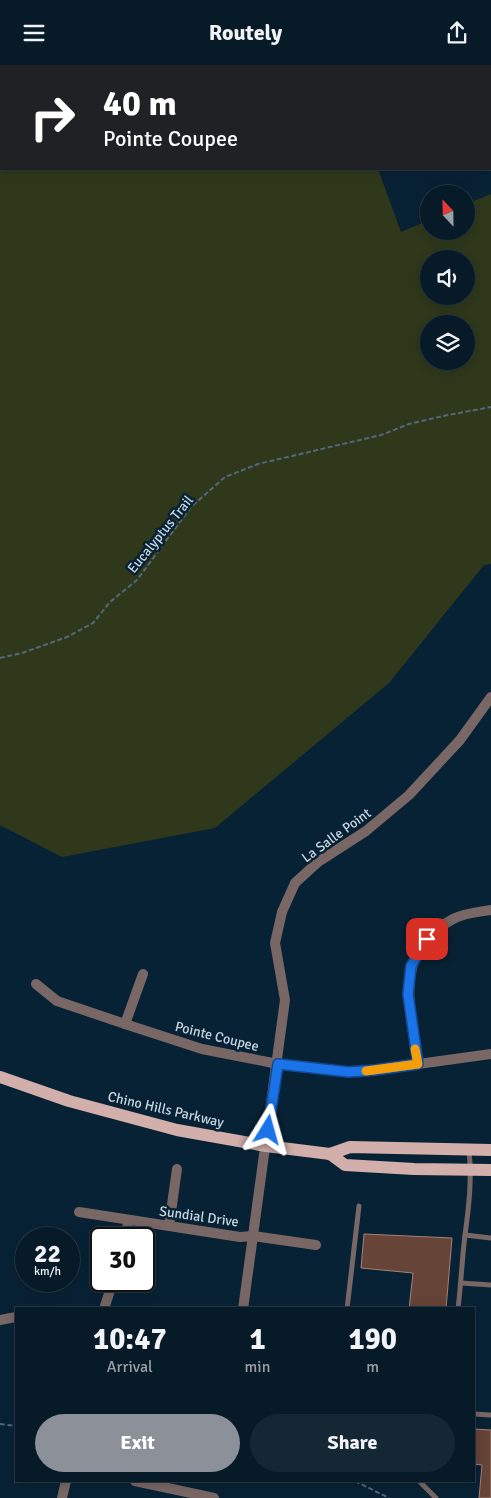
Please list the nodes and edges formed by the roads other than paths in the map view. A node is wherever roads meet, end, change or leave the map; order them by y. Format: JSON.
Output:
{"nodes":[{"id":1,"x":491,"y":697,"type":"edge"},
{"id":2,"x":491,"y":909,"type":"edge"},
{"id":3,"x":143,"y":974,"type":"dead end"},
{"id":4,"x":36,"y":985,"type":"dead end"},
{"id":5,"x":124,"y":1024,"type":"junction"},
{"id":6,"x":491,"y":1053,"type":"edge"},
{"id":7,"x":278,"y":1064,"type":"junction"},
{"id":8,"x":418,"y":1064,"type":"junction"},
{"id":9,"x":0,"y":1077,"type":"edge"},
{"id":10,"x":266,"y":1146,"type":"junction"},
{"id":11,"x":468,"y":1149,"type":"junction"},
{"id":12,"x":491,"y":1150,"type":"edge"},
{"id":13,"x":330,"y":1154,"type":"junction"},
{"id":14,"x":177,"y":1169,"type":"dead end"},
{"id":15,"x":491,"y":1170,"type":"edge"},
{"id":16,"x":471,"y":1171,"type":"junction"},
{"id":17,"x":359,"y":1206,"type":"dead end"},
{"id":18,"x":79,"y":1212,"type":"dead end"},
{"id":19,"x":128,"y":1220,"type":"junction"},
{"id":20,"x":169,"y":1226,"type":"junction"},
{"id":21,"x":127,"y":1227,"type":"edge"},
{"id":22,"x":465,"y":1235,"type":"junction"},
{"id":23,"x":254,"y":1236,"type":"junction"},
{"id":24,"x":491,"y":1238,"type":"edge"},
{"id":25,"x":316,"y":1245,"type":"dead end"},
{"id":26,"x":461,"y":1283,"type":"junction"},
{"id":27,"x":491,"y":1285,"type":"edge"},
{"id":28,"x":109,"y":1292,"type":"edge"},
{"id":29,"x":105,"y":1307,"type":"edge"},
{"id":30,"x":243,"y":1307,"type":"edge"},
{"id":31,"x":346,"y":1307,"type":"edge"},
{"id":32,"x":458,"y":1307,"type":"edge"},
{"id":33,"x":15,"y":1317,"type":"edge"},
{"id":34,"x":0,"y":1320,"type":"edge"},
{"id":35,"x":475,"y":1413,"type":"edge"},
{"id":36,"x":491,"y":1415,"type":"edge"},
{"id":37,"x":66,"y":1482,"type":"edge"},
{"id":38,"x":140,"y":1482,"type":"edge"},
{"id":39,"x":420,"y":1482,"type":"edge"},
{"id":40,"x":62,"y":1498,"type":"edge"},
{"id":41,"x":214,"y":1498,"type":"edge"},
{"id":42,"x":436,"y":1498,"type":"edge"}],
"edges":[{"from":1,"to":7,"type":"street","name":"La Salle Point"},
{"from":2,"to":8,"type":"street"},
{"from":3,"to":5,"type":"street"},
{"from":4,"to":5,"type":"street","name":"Pointe Coupee"},
{"from":5,"to":7,"type":"street","name":"Pointe Coupee"},
{"from":6,"to":8,"type":"street","name":"Pointe Coupee"},
{"from":7,"to":8,"type":"street","name":"Pointe Coupee"},
{"from":7,"to":10,"type":"street","name":"La Salle Point"},
{"from":9,"to":10,"type":"main road","name":"Chino Hills Parkway"},
{"from":10,"to":13,"type":"main road","name":"Chino Hills Parkway"},
{"from":10,"to":23,"type":"street","name":"La Salle Point"},
{"from":11,"to":12,"type":"main road","name":"Chino Hills Parkway"},
{"from":11,"to":13,"type":"main road","name":"Chino Hills Parkway"},
{"from":11,"to":16,"type":"lane"},
{"from":13,"to":16,"type":"main road","name":"Chino Hills Parkway"},
{"from":14,"to":20,"type":"street"},
{"from":15,"to":16,"type":"main road","name":"Chino Hills Parkway"},
{"from":16,"to":22,"type":"lane"},
{"from":17,"to":31,"type":"lane"},
{"from":18,"to":19,"type":"street","name":"Sundial Drive"},
{"from":19,"to":20,"type":"street","name":"Sundial Drive"},
{"from":19,"to":21,"type":"street"},
{"from":20,"to":23,"type":"street","name":"Sundial Drive"},
{"from":22,"to":24,"type":"lane"},
{"from":22,"to":26,"type":"lane"},
{"from":23,"to":25,"type":"street","name":"Sundial Drive"},
{"from":23,"to":30,"type":"street","name":"La Salle Point"},
{"from":26,"to":27,"type":"lane"},
{"from":26,"to":32,"type":"lane"},
{"from":28,"to":29,"type":"street"},
{"from":33,"to":34,"type":"street"},
{"from":35,"to":36,"type":"lane"},
{"from":37,"to":40,"type":"street"},
{"from":38,"to":41,"type":"street"},
{"from":39,"to":42,"type":"lane"}]}
